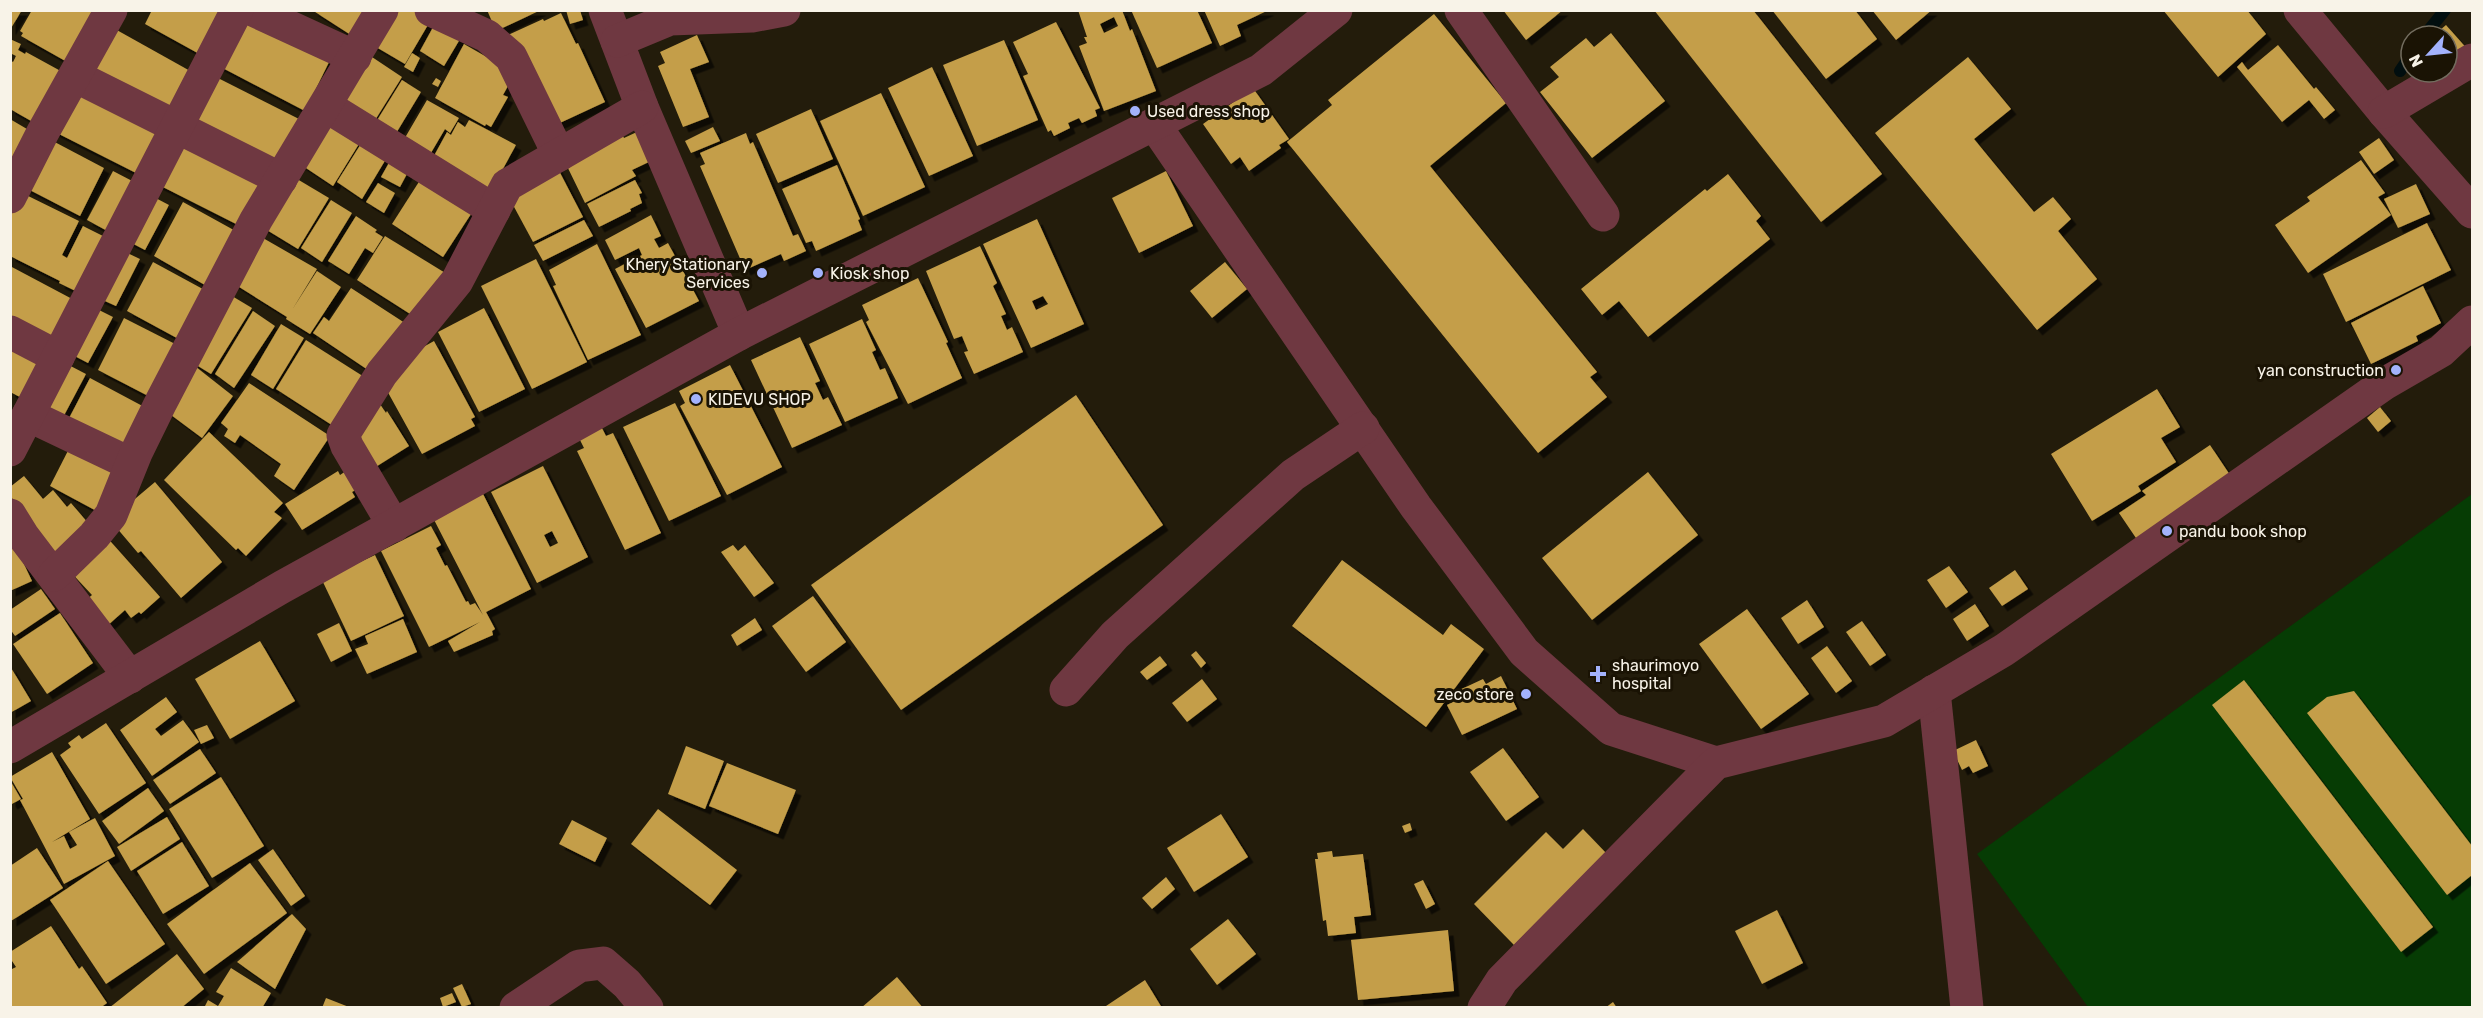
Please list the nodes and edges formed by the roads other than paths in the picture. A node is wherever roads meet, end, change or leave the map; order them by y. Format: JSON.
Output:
{"nodes":[{"id":1,"x":111,"y":10,"type":"edge"},
{"id":2,"x":237,"y":10,"type":"edge"},
{"id":3,"x":253,"y":10,"type":"edge"},
{"id":4,"x":382,"y":10,"type":"edge"},
{"id":5,"x":431,"y":10,"type":"edge"},
{"id":6,"x":605,"y":10,"type":"edge"},
{"id":7,"x":784,"y":10,"type":"edge"},
{"id":8,"x":1336,"y":10,"type":"edge"},
{"id":9,"x":1461,"y":10,"type":"edge"},
{"id":10,"x":2300,"y":10,"type":"edge"},
{"id":11,"x":617,"y":41,"type":"junction"},
{"id":12,"x":355,"y":57,"type":"junction"},
{"id":13,"x":2472,"y":60,"type":"edge"},
{"id":14,"x":75,"y":76,"type":"junction"},
{"id":15,"x":2408,"y":98,"type":"junction"},
{"id":16,"x":326,"y":106,"type":"junction"},
{"id":17,"x":642,"y":107,"type":"junction"},
{"id":18,"x":1154,"y":124,"type":"junction"},
{"id":19,"x":177,"y":126,"type":"junction"},
{"id":20,"x":559,"y":155,"type":"junction"},
{"id":21,"x":281,"y":179,"type":"junction"},
{"id":22,"x":10,"y":197,"type":"edge"},
{"id":23,"x":494,"y":210,"type":"junction"},
{"id":24,"x":2472,"y":212,"type":"edge"},
{"id":25,"x":1603,"y":215,"type":"dead end"},
{"id":26,"x":2472,"y":322,"type":"edge"},
{"id":27,"x":10,"y":332,"type":"edge"},
{"id":28,"x":739,"y":334,"type":"junction"},
{"id":29,"x":58,"y":357,"type":"junction"},
{"id":30,"x":28,"y":415,"type":"junction"},
{"id":31,"x":1363,"y":428,"type":"junction"},
{"id":32,"x":10,"y":450,"type":"edge"},
{"id":33,"x":131,"y":464,"type":"junction"},
{"id":34,"x":10,"y":515,"type":"edge"},
{"id":35,"x":394,"y":526,"type":"junction"},
{"id":36,"x":54,"y":575,"type":"junction"},
{"id":37,"x":130,"y":676,"type":"junction"},
{"id":38,"x":1066,"y":690,"type":"dead end"},
{"id":39,"x":1934,"y":691,"type":"junction"},
{"id":40,"x":10,"y":747,"type":"edge"},
{"id":41,"x":1716,"y":763,"type":"junction"},
{"id":42,"x":516,"y":1008,"type":"edge"},
{"id":43,"x":647,"y":1008,"type":"edge"},
{"id":44,"x":1484,"y":1008,"type":"edge"},
{"id":45,"x":1967,"y":1008,"type":"edge"}],
"edges":[{"from":1,"to":14,"type":"street"},
{"from":2,"to":19,"type":"street"},
{"from":3,"to":12,"type":"street"},
{"from":4,"to":12,"type":"street"},
{"from":5,"to":20,"type":"street"},
{"from":6,"to":11,"type":"street"},
{"from":7,"to":11,"type":"street"},
{"from":8,"to":18,"type":"street"},
{"from":9,"to":25,"type":"street"},
{"from":10,"to":15,"type":"street"},
{"from":11,"to":17,"type":"street"},
{"from":12,"to":16,"type":"street"},
{"from":13,"to":15,"type":"street"},
{"from":14,"to":19,"type":"street"},
{"from":14,"to":22,"type":"street"},
{"from":15,"to":24,"type":"street"},
{"from":16,"to":21,"type":"street"},
{"from":16,"to":23,"type":"street"},
{"from":17,"to":20,"type":"street"},
{"from":17,"to":28,"type":"street"},
{"from":18,"to":28,"type":"street"},
{"from":18,"to":31,"type":"street"},
{"from":19,"to":21,"type":"street"},
{"from":19,"to":29,"type":"street"},
{"from":20,"to":23,"type":"street"},
{"from":21,"to":33,"type":"street"},
{"from":23,"to":35,"type":"street"},
{"from":26,"to":39,"type":"street"},
{"from":27,"to":29,"type":"street"},
{"from":28,"to":35,"type":"street"},
{"from":29,"to":30,"type":"street"},
{"from":30,"to":32,"type":"street"},
{"from":30,"to":33,"type":"street"},
{"from":31,"to":38,"type":"street"},
{"from":31,"to":41,"type":"street"},
{"from":33,"to":36,"type":"street"},
{"from":34,"to":36,"type":"street"},
{"from":35,"to":37,"type":"street"},
{"from":36,"to":37,"type":"street"},
{"from":37,"to":40,"type":"street"},
{"from":39,"to":41,"type":"street"},
{"from":39,"to":45,"type":"street"},
{"from":41,"to":44,"type":"street"},
{"from":42,"to":43,"type":"street"}]}
